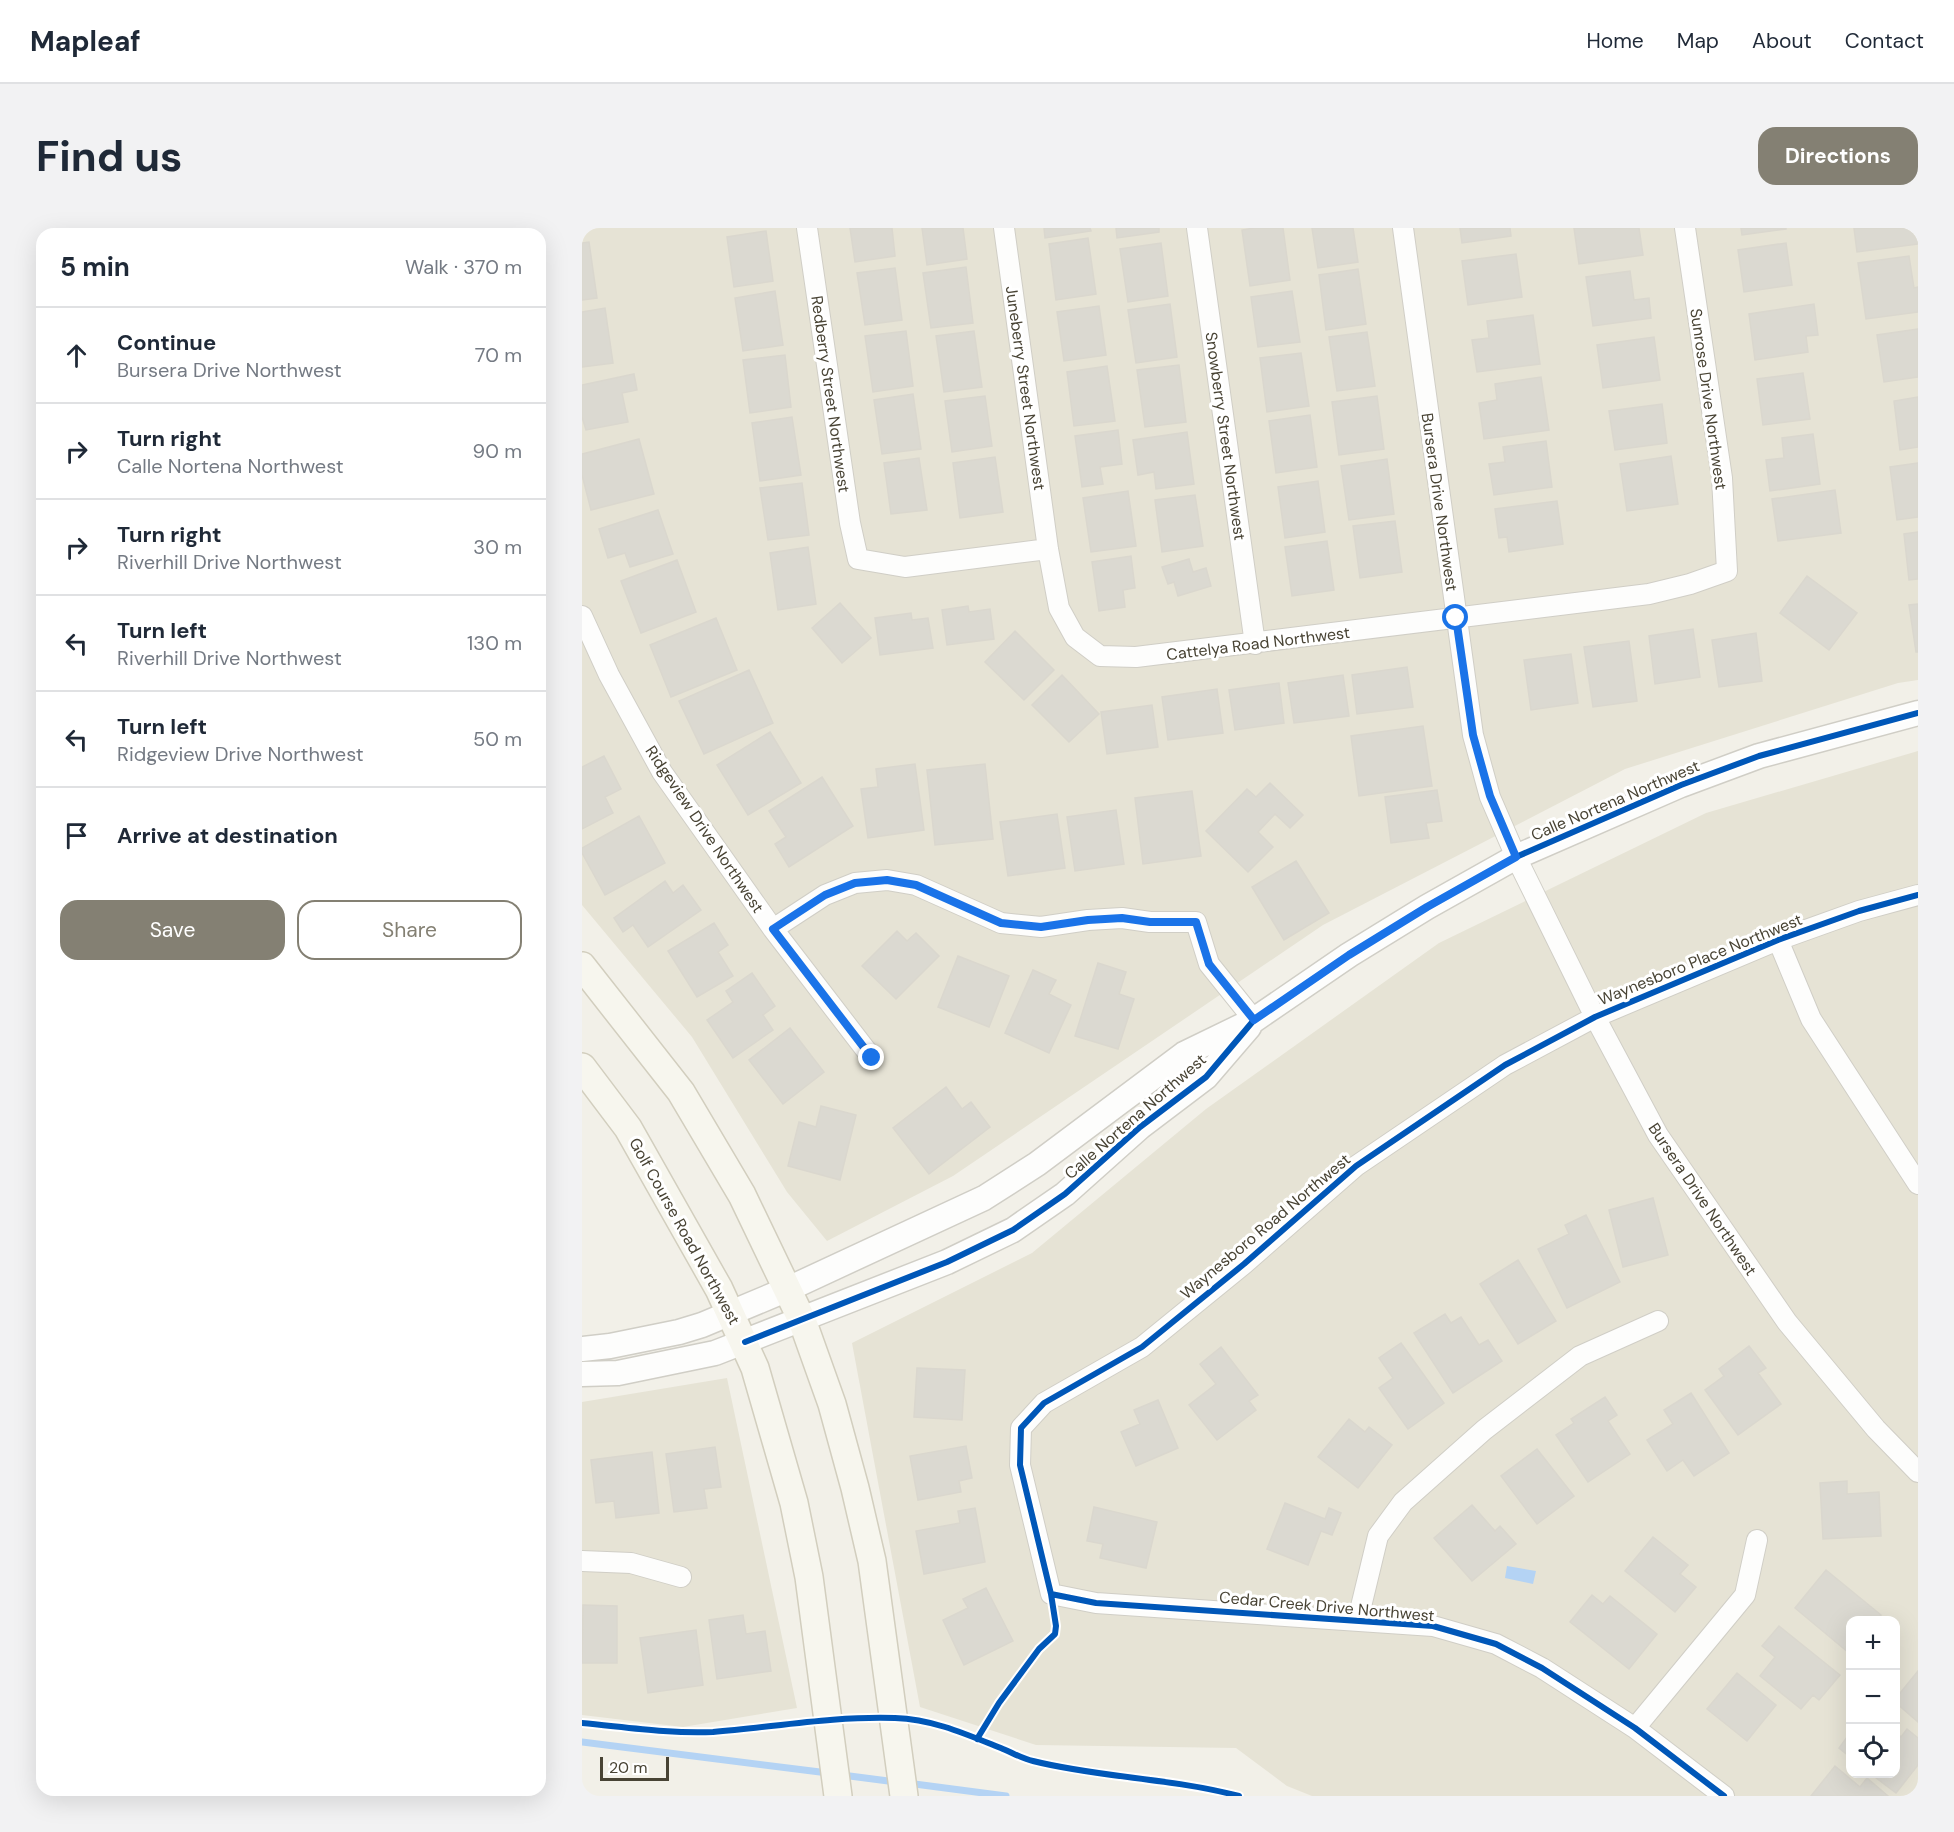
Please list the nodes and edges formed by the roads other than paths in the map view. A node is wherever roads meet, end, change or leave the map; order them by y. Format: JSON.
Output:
{"nodes":[{"id":1,"x":807,"y":228,"type":"edge"},
{"id":2,"x":1004,"y":228,"type":"edge"},
{"id":3,"x":1197,"y":228,"type":"edge"},
{"id":4,"x":1403,"y":228,"type":"edge"},
{"id":5,"x":1685,"y":228,"type":"edge"},
{"id":6,"x":1048,"y":549,"type":"junction"},
{"id":7,"x":1727,"y":571,"type":"joint"},
{"id":8,"x":582,"y":616,"type":"edge"},
{"id":9,"x":1456,"y":618,"type":"junction"},
{"id":10,"x":1255,"y":644,"type":"junction"},
{"id":11,"x":1918,"y":713,"type":"edge"},
{"id":12,"x":1516,"y":857,"type":"junction"},
{"id":13,"x":1918,"y":895,"type":"edge"},
{"id":14,"x":773,"y":929,"type":"junction"},
{"id":15,"x":1778,"y":940,"type":"junction"},
{"id":16,"x":582,"y":966,"type":"edge"},
{"id":17,"x":1595,"y":1017,"type":"junction"},
{"id":18,"x":1254,"y":1020,"type":"junction"},
{"id":19,"x":872,"y":1058,"type":"dead end"},
{"id":20,"x":582,"y":1067,"type":"edge"},
{"id":21,"x":1918,"y":1184,"type":"edge"},
{"id":22,"x":788,"y":1289,"type":"junction"},
{"id":23,"x":732,"y":1313,"type":"junction"},
{"id":24,"x":802,"y":1320,"type":"junction"},
{"id":25,"x":1658,"y":1322,"type":"dead end"},
{"id":26,"x":745,"y":1342,"type":"junction"},
{"id":27,"x":582,"y":1349,"type":"edge"},
{"id":28,"x":582,"y":1374,"type":"edge"},
{"id":29,"x":1021,"y":1428,"type":"joint"},
{"id":30,"x":1918,"y":1472,"type":"edge"},
{"id":31,"x":1757,"y":1540,"type":"dead end"},
{"id":32,"x":582,"y":1561,"type":"edge"},
{"id":33,"x":681,"y":1577,"type":"dead end"},
{"id":34,"x":1358,"y":1619,"type":"junction"},
{"id":35,"x":1635,"y":1728,"type":"junction"},
{"id":36,"x":838,"y":1796,"type":"edge"},
{"id":37,"x":904,"y":1796,"type":"edge"},
{"id":38,"x":1724,"y":1796,"type":"edge"}],
"edges":[{"from":1,"to":6,"type":"street","name":"Redberry Street Northwest"},
{"from":2,"to":6,"type":"street","name":"Juneberry Street Northwest"},
{"from":3,"to":10,"type":"street","name":"Snowberry Street Northwest"},
{"from":4,"to":9,"type":"street","name":"Bursera Drive Northwest"},
{"from":5,"to":7,"type":"street","name":"Sunrose Drive Northwest"},
{"from":6,"to":10,"type":"street","name":"Cattelya Road Northwest"},
{"from":7,"to":9,"type":"street","name":"Cattelya Road Northwest"},
{"from":8,"to":14,"type":"street","name":"Ridgeview Drive Northwest"},
{"from":9,"to":10,"type":"street","name":"Cattelya Road Northwest"},
{"from":9,"to":12,"type":"street","name":"Bursera Drive Northwest"},
{"from":11,"to":12,"type":"street","name":"Calle Nortena Northwest"},
{"from":12,"to":17,"type":"street","name":"Bursera Drive Northwest"},
{"from":12,"to":18,"type":"street","name":"Calle Nortena Northwest"},
{"from":13,"to":15,"type":"street","name":"Waynesboro Place Northwest"},
{"from":14,"to":18,"type":"street"},
{"from":14,"to":19,"type":"street","name":"Ridgeview Drive Northwest"},
{"from":15,"to":17,"type":"street","name":"Waynesboro Place Northwest"},
{"from":15,"to":21,"type":"street"},
{"from":16,"to":22,"type":"main road"},
{"from":17,"to":29,"type":"street","name":"Waynesboro Road Northwest"},
{"from":17,"to":30,"type":"street","name":"Bursera Drive Northwest"},
{"from":18,"to":22,"type":"street","name":"Calle Nortena Northwest"},
{"from":18,"to":24,"type":"street","name":"Calle Nortena Northwest"},
{"from":20,"to":23,"type":"main road","name":"Golf Course Road Northwest"},
{"from":22,"to":23,"type":"street","name":"Calle Nortena Northwest"},
{"from":22,"to":24,"type":"main road"},
{"from":23,"to":26,"type":"main road","name":"Golf Course Road Northwest"},
{"from":23,"to":27,"type":"street","name":"Calle Nortena Northwest"},
{"from":24,"to":26,"type":"street","name":"Calle Nortena Northwest"},
{"from":24,"to":37,"type":"main road"},
{"from":25,"to":34,"type":"street"},
{"from":26,"to":28,"type":"street","name":"Calle Nortena Northwest"},
{"from":26,"to":36,"type":"main road","name":"Golf Course Road Northwest"},
{"from":29,"to":34,"type":"street","name":"Cedar Creek Drive Northwest"},
{"from":31,"to":35,"type":"street"},
{"from":32,"to":33,"type":"street"},
{"from":34,"to":35,"type":"street","name":"Cedar Creek Drive Northwest"},
{"from":35,"to":38,"type":"street","name":"Cedar Creek Drive Northwest"}]}
